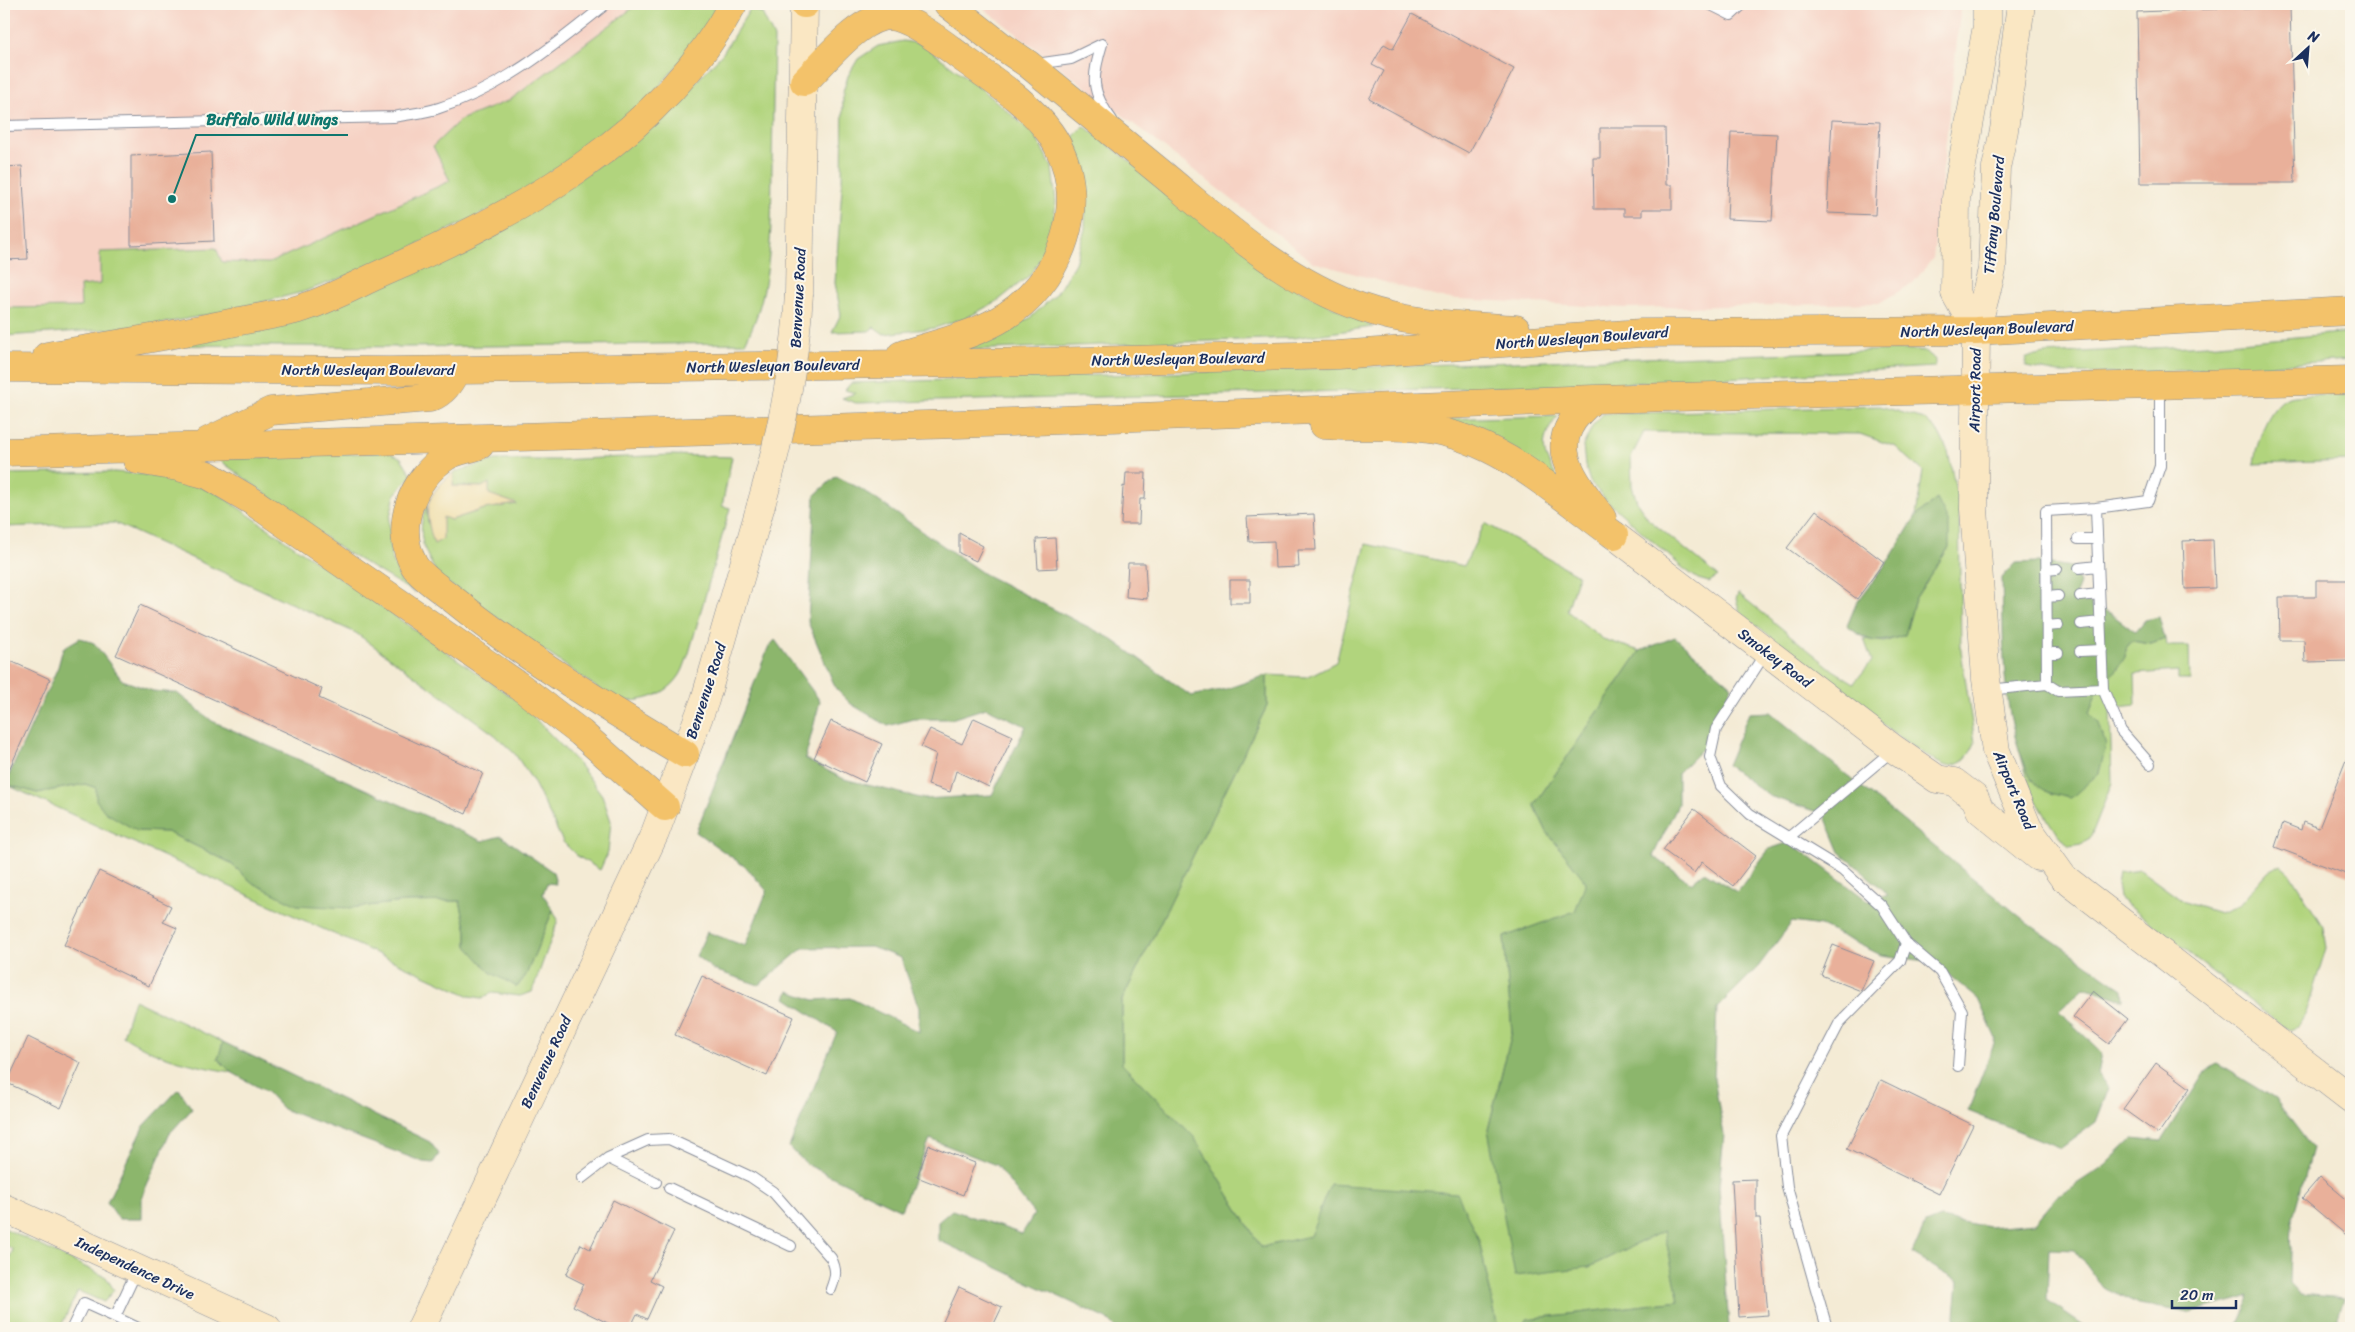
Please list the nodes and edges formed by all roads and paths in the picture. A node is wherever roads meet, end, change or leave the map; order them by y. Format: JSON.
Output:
{"nodes":[{"id":1,"x":606,"y":4,"type":"edge"},
{"id":2,"x":733,"y":4,"type":"edge"},
{"id":3,"x":804,"y":4,"type":"edge"},
{"id":4,"x":932,"y":4,"type":"edge"},
{"id":5,"x":948,"y":4,"type":"edge"},
{"id":6,"x":1709,"y":4,"type":"edge"},
{"id":7,"x":1743,"y":4,"type":"edge"},
{"id":8,"x":1987,"y":4,"type":"edge"},
{"id":9,"x":2022,"y":4,"type":"edge"},
{"id":10,"x":1000,"y":45,"type":"junction"},
{"id":11,"x":1028,"y":64,"type":"junction"},
{"id":12,"x":804,"y":82,"type":"junction"},
{"id":13,"x":4,"y":126,"type":"edge"},
{"id":14,"x":1140,"y":156,"type":"junction"},
{"id":15,"x":2351,"y":311,"type":"edge"},
{"id":16,"x":1976,"y":331,"type":"junction"},
{"id":17,"x":1607,"y":336,"type":"junction"},
{"id":18,"x":4,"y":363,"type":"edge"},
{"id":19,"x":875,"y":364,"type":"junction"},
{"id":20,"x":4,"y":368,"type":"edge"},
{"id":21,"x":456,"y":371,"type":"junction"},
{"id":22,"x":2351,"y":380,"type":"edge"},
{"id":23,"x":2160,"y":384,"type":"junction"},
{"id":24,"x":1974,"y":390,"type":"junction"},
{"id":25,"x":1594,"y":399,"type":"junction"},
{"id":26,"x":1176,"y":415,"type":"junction"},
{"id":27,"x":565,"y":435,"type":"junction"},
{"id":28,"x":198,"y":446,"type":"junction"},
{"id":29,"x":4,"y":452,"type":"edge"},
{"id":30,"x":2096,"y":508,"type":"junction"},
{"id":31,"x":1614,"y":535,"type":"junction"},
{"id":32,"x":2097,"y":539,"type":"junction"},
{"id":33,"x":2078,"y":540,"type":"dead end"},
{"id":34,"x":2098,"y":566,"type":"junction"},
{"id":35,"x":2079,"y":568,"type":"dead end"},
{"id":36,"x":2099,"y":594,"type":"junction"},
{"id":37,"x":2058,"y":596,"type":"dead end"},
{"id":38,"x":2080,"y":596,"type":"dead end"},
{"id":39,"x":2047,"y":597,"type":"junction"},
{"id":40,"x":2101,"y":622,"type":"junction"},
{"id":41,"x":2081,"y":624,"type":"dead end"},
{"id":42,"x":2058,"y":625,"type":"dead end"},
{"id":43,"x":2047,"y":626,"type":"junction"},
{"id":44,"x":2102,"y":650,"type":"junction"},
{"id":45,"x":1766,"y":651,"type":"junction"},
{"id":46,"x":2080,"y":651,"type":"dead end"},
{"id":47,"x":2047,"y":653,"type":"junction"},
{"id":48,"x":2058,"y":653,"type":"dead end"},
{"id":49,"x":2047,"y":684,"type":"junction"},
{"id":50,"x":2103,"y":689,"type":"junction"},
{"id":51,"x":1987,"y":690,"type":"junction"},
{"id":52,"x":1894,"y":749,"type":"junction"},
{"id":53,"x":685,"y":754,"type":"junction"},
{"id":54,"x":2150,"y":764,"type":"dead end"},
{"id":55,"x":664,"y":808,"type":"junction"},
{"id":56,"x":1788,"y":838,"type":"junction"},
{"id":57,"x":2063,"y":877,"type":"junction"},
{"id":58,"x":1906,"y":942,"type":"junction"},
{"id":59,"x":1958,"y":1066,"type":"dead end"},
{"id":60,"x":2351,"y":1099,"type":"edge"},
{"id":61,"x":608,"y":1158,"type":"junction"},
{"id":62,"x":582,"y":1178,"type":"dead end"},
{"id":63,"x":656,"y":1182,"type":"dead end"},
{"id":64,"x":669,"y":1188,"type":"dead end"},
{"id":65,"x":4,"y":1208,"type":"edge"},
{"id":66,"x":791,"y":1246,"type":"dead end"},
{"id":67,"x":138,"y":1269,"type":"junction"},
{"id":68,"x":831,"y":1289,"type":"dead end"},
{"id":69,"x":114,"y":1317,"type":"junction"},
{"id":70,"x":258,"y":1326,"type":"edge"},
{"id":71,"x":72,"y":1328,"type":"edge"},
{"id":72,"x":138,"y":1328,"type":"edge"},
{"id":73,"x":421,"y":1328,"type":"edge"},
{"id":74,"x":1827,"y":1328,"type":"edge"}],
"edges":[{"from":1,"to":13,"type":"lane"},
{"from":2,"to":18,"type":"highway"},
{"from":3,"to":12,"type":"main road","name":"Benvenue Road"},
{"from":4,"to":10,"type":"highway"},
{"from":5,"to":10,"type":"highway"},
{"from":6,"to":7,"type":"lane"},
{"from":8,"to":16,"type":"main road"},
{"from":9,"to":16,"type":"main road","name":"Tiffany Boulevard"},
{"from":10,"to":11,"type":"highway"},
{"from":11,"to":14,"type":"highway"},
{"from":11,"to":14,"type":"lane"},
{"from":12,"to":19,"type":"highway"},
{"from":12,"to":53,"type":"main road","name":"Benvenue Road","bridge":true},
{"from":14,"to":17,"type":"highway"},
{"from":15,"to":16,"type":"highway","name":"North Wesleyan Boulevard"},
{"from":16,"to":17,"type":"highway","name":"North Wesleyan Boulevard"},
{"from":16,"to":24,"type":"main road","name":"Airport Road"},
{"from":17,"to":19,"type":"highway","name":"North Wesleyan Boulevard"},
{"from":19,"to":21,"type":"highway","name":"North Wesleyan Boulevard"},
{"from":20,"to":21,"type":"highway","name":"North Wesleyan Boulevard"},
{"from":21,"to":28,"type":"highway"},
{"from":22,"to":23,"type":"highway"},
{"from":23,"to":24,"type":"highway"},
{"from":23,"to":30,"type":"lane"},
{"from":24,"to":25,"type":"highway"},
{"from":24,"to":51,"type":"main road","name":"Airport Road"},
{"from":25,"to":26,"type":"highway"},
{"from":25,"to":31,"type":"highway"},
{"from":26,"to":27,"type":"highway"},
{"from":26,"to":31,"type":"highway"},
{"from":27,"to":28,"type":"highway"},
{"from":27,"to":53,"type":"highway"},
{"from":28,"to":29,"type":"highway"},
{"from":29,"to":55,"type":"highway"},
{"from":30,"to":32,"type":"lane"},
{"from":30,"to":39,"type":"lane"},
{"from":31,"to":45,"type":"main road","name":"Smokey Road"},
{"from":32,"to":33,"type":"lane"},
{"from":32,"to":34,"type":"lane"},
{"from":34,"to":35,"type":"lane"},
{"from":34,"to":36,"type":"lane"},
{"from":36,"to":38,"type":"lane"},
{"from":36,"to":40,"type":"lane"},
{"from":37,"to":39,"type":"lane"},
{"from":39,"to":43,"type":"lane"},
{"from":40,"to":41,"type":"lane"},
{"from":40,"to":44,"type":"lane"},
{"from":42,"to":43,"type":"lane"},
{"from":43,"to":47,"type":"lane"},
{"from":44,"to":46,"type":"lane"},
{"from":44,"to":50,"type":"lane"},
{"from":45,"to":52,"type":"main road","name":"Smokey Road"},
{"from":45,"to":56,"type":"lane"},
{"from":47,"to":48,"type":"lane"},
{"from":47,"to":49,"type":"lane"},
{"from":49,"to":50,"type":"lane"},
{"from":49,"to":51,"type":"lane"},
{"from":50,"to":54,"type":"lane"},
{"from":51,"to":57,"type":"main road","name":"Airport Road"},
{"from":52,"to":56,"type":"lane"},
{"from":52,"to":57,"type":"main road","name":"Smokey Road"},
{"from":53,"to":55,"type":"main road","name":"Benvenue Road"},
{"from":55,"to":73,"type":"main road","name":"Benvenue Road"},
{"from":56,"to":58,"type":"lane"},
{"from":57,"to":60,"type":"main road","name":"Airport Road"},
{"from":58,"to":59,"type":"lane"},
{"from":58,"to":74,"type":"lane"},
{"from":61,"to":62,"type":"lane"},
{"from":61,"to":63,"type":"lane"},
{"from":61,"to":68,"type":"lane"},
{"from":64,"to":66,"type":"lane"},
{"from":65,"to":67,"type":"main road","name":"Independence Drive"},
{"from":67,"to":69,"type":"lane"},
{"from":67,"to":70,"type":"main road","name":"Independence Drive"},
{"from":69,"to":71,"type":"lane"},
{"from":69,"to":72,"type":"lane"}]}
